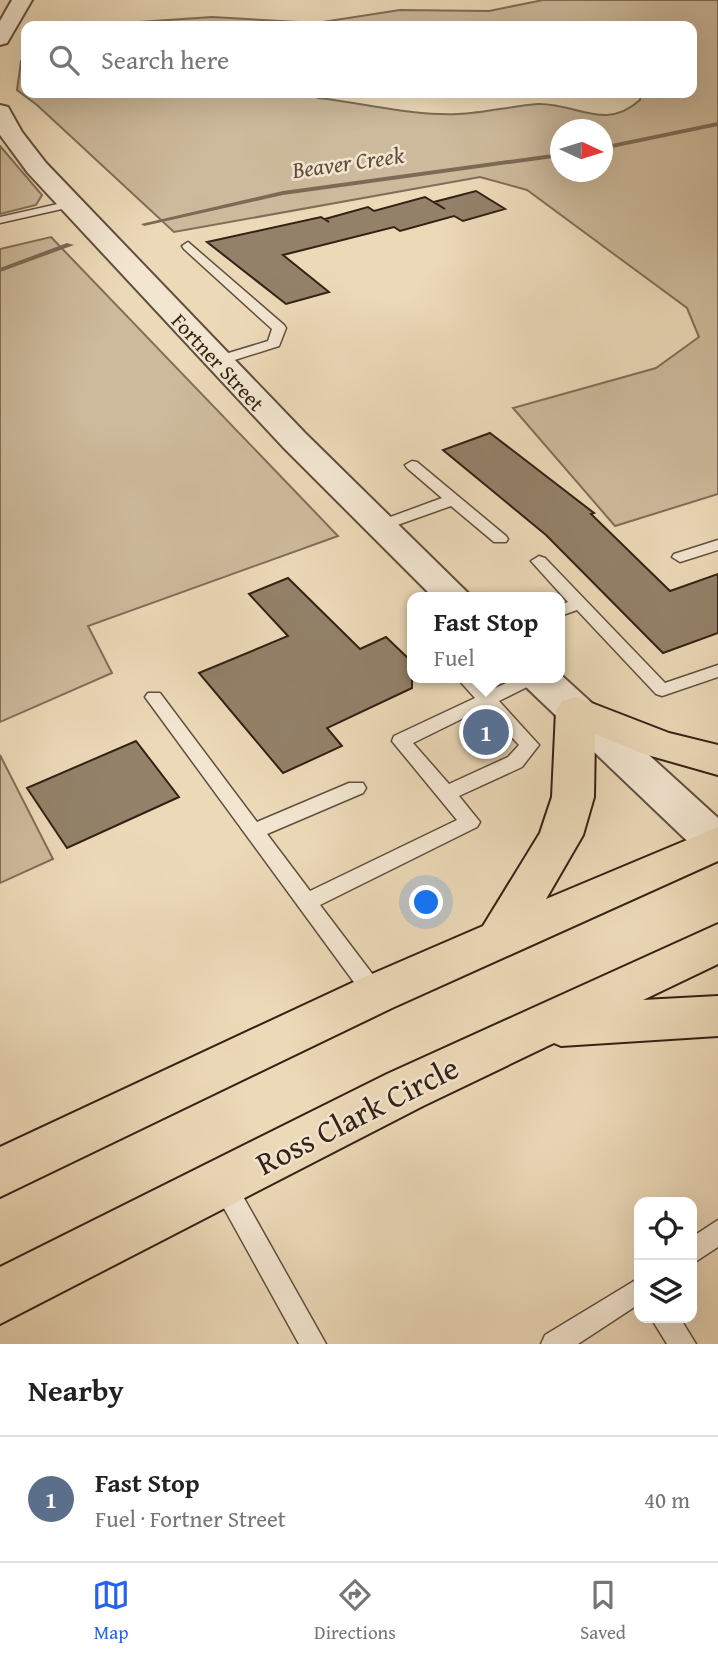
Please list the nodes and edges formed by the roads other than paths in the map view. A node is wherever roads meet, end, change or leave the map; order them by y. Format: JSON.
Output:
{"nodes":[{"id":1,"x":22,"y":0,"type":"edge"},
{"id":2,"x":0,"y":39,"type":"edge"},
{"id":3,"x":0,"y":112,"type":"edge"},
{"id":4,"x":71,"y":204,"type":"junction"},
{"id":5,"x":0,"y":220,"type":"edge"},
{"id":6,"x":188,"y":246,"type":"dead end"},
{"id":7,"x":217,"y":361,"type":"junction"},
{"id":8,"x":412,"y":465,"type":"dead end"},
{"id":9,"x":452,"y":500,"type":"junction"},
{"id":10,"x":380,"y":526,"type":"junction"},
{"id":11,"x":499,"y":539,"type":"dead end"},
{"id":12,"x":718,"y":545,"type":"edge"},
{"id":13,"x":680,"y":557,"type":"dead end"},
{"id":14,"x":540,"y":561,"type":"dead end"},
{"id":15,"x":449,"y":592,"type":"edge"},
{"id":16,"x":580,"y":603,"type":"junction"},
{"id":17,"x":565,"y":609,"type":"edge"},
{"id":18,"x":718,"y":671,"type":"edge"},
{"id":19,"x":471,"y":683,"type":"edge"},
{"id":20,"x":521,"y":683,"type":"edge"},
{"id":21,"x":545,"y":683,"type":"edge"},
{"id":22,"x":154,"y":697,"type":"dead end"},
{"id":23,"x":488,"y":699,"type":"junction"},
{"id":24,"x":576,"y":711,"type":"junction"},
{"id":25,"x":718,"y":760,"type":"edge"},
{"id":26,"x":356,"y":788,"type":"dead end"},
{"id":27,"x":447,"y":793,"type":"junction"},
{"id":28,"x":254,"y":831,"type":"junction"},
{"id":29,"x":718,"y":844,"type":"edge"},
{"id":30,"x":307,"y":902,"type":"junction"},
{"id":31,"x":500,"y":938,"type":"junction"},
{"id":32,"x":718,"y":943,"type":"edge"},
{"id":33,"x":375,"y":994,"type":"junction"},
{"id":34,"x":718,"y":1016,"type":"edge"},
{"id":35,"x":538,"y":1026,"type":"junction"},
{"id":36,"x":0,"y":1173,"type":"edge"},
{"id":37,"x":222,"y":1183,"type":"junction"},
{"id":38,"x":718,"y":1232,"type":"edge"},
{"id":39,"x":697,"y":1248,"type":"edge"},
{"id":40,"x":634,"y":1293,"type":"edge"},
{"id":41,"x":0,"y":1296,"type":"edge"},
{"id":42,"x":667,"y":1323,"type":"edge"},
{"id":43,"x":313,"y":1344,"type":"edge"},
{"id":44,"x":554,"y":1344,"type":"edge"},
{"id":45,"x":682,"y":1344,"type":"edge"}],
"edges":[{"from":1,"to":2,"type":"street"},
{"from":3,"to":4,"type":"street","name":"Fortner Street"},
{"from":4,"to":5,"type":"lane"},
{"from":4,"to":7,"type":"street","name":"Fortner Street"},
{"from":6,"to":7,"type":"lane"},
{"from":7,"to":10,"type":"street","name":"Fortner Street"},
{"from":8,"to":9,"type":"lane"},
{"from":9,"to":10,"type":"lane"},
{"from":9,"to":11,"type":"lane"},
{"from":10,"to":15,"type":"street","name":"Fortner Street"},
{"from":12,"to":13,"type":"lane"},
{"from":14,"to":16,"type":"lane"},
{"from":16,"to":17,"type":"lane"},
{"from":16,"to":18,"type":"lane"},
{"from":19,"to":23,"type":"lane"},
{"from":20,"to":23,"type":"lane"},
{"from":21,"to":24,"type":"street"},
{"from":22,"to":28,"type":"lane"},
{"from":23,"to":27,"type":"lane"},
{"from":23,"to":27,"type":"lane"},
{"from":24,"to":25,"type":"highway"},
{"from":24,"to":29,"type":"street"},
{"from":24,"to":31,"type":"highway"},
{"from":26,"to":28,"type":"lane"},
{"from":27,"to":30,"type":"lane"},
{"from":28,"to":30,"type":"lane"},
{"from":29,"to":31,"type":"highway"},
{"from":30,"to":33,"type":"lane"},
{"from":31,"to":33,"type":"highway"},
{"from":32,"to":35,"type":"highway","name":"Ross Clark Circle"},
{"from":33,"to":36,"type":"highway"},
{"from":34,"to":35,"type":"highway"},
{"from":35,"to":37,"type":"highway","name":"Ross Clark Circle"},
{"from":37,"to":41,"type":"highway","name":"Ross Clark Circle"},
{"from":37,"to":43,"type":"lane"},
{"from":38,"to":39,"type":"lane"},
{"from":40,"to":44,"type":"lane"},
{"from":42,"to":45,"type":"lane"}]}
